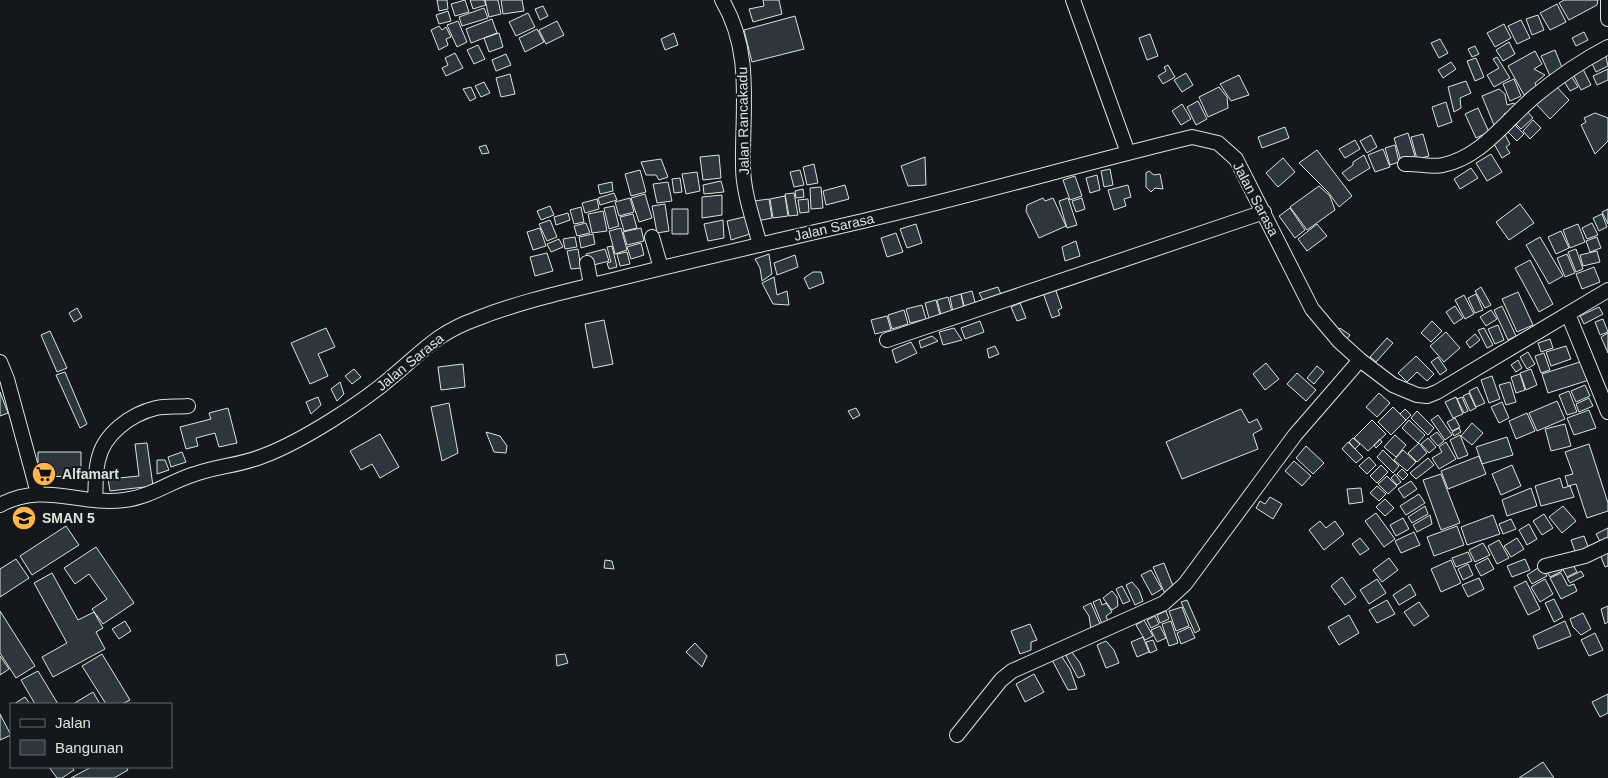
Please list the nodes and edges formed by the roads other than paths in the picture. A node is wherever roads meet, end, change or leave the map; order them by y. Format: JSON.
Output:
{"nodes":[{"id":1,"x":722,"y":0,"type":"edge"},
{"id":2,"x":1073,"y":0,"type":"edge"},
{"id":3,"x":1608,"y":1,"type":"edge"},
{"id":4,"x":1608,"y":19,"type":"edge"},
{"id":5,"x":1608,"y":47,"type":"edge"},
{"id":6,"x":1128,"y":153,"type":"junction"},
{"id":7,"x":1405,"y":164,"type":"dead end"},
{"id":8,"x":1264,"y":212,"type":"junction"},
{"id":9,"x":652,"y":238,"type":"dead end"},
{"id":10,"x":760,"y":245,"type":"junction"},
{"id":11,"x":587,"y":263,"type":"dead end"},
{"id":12,"x":661,"y":268,"type":"junction"},
{"id":13,"x":591,"y":285,"type":"junction"},
{"id":14,"x":1608,"y":290,"type":"edge"},
{"id":15,"x":1568,"y":314,"type":"junction"},
{"id":16,"x":887,"y":340,"type":"dead end"},
{"id":17,"x":1360,"y":360,"type":"junction"},
{"id":18,"x":0,"y":362,"type":"edge"},
{"id":19,"x":188,"y":406,"type":"dead end"},
{"id":20,"x":1608,"y":412,"type":"edge"},
{"id":21,"x":38,"y":493,"type":"junction"},
{"id":22,"x":95,"y":500,"type":"junction"},
{"id":23,"x":0,"y":505,"type":"edge"},
{"id":24,"x":1608,"y":545,"type":"edge"},
{"id":25,"x":1545,"y":566,"type":"dead end"},
{"id":26,"x":957,"y":735,"type":"dead end"}],
"edges":[{"from":1,"to":10,"type":"street","name":"Jalan Rancakadu"},
{"from":2,"to":6,"type":"street"},
{"from":3,"to":4,"type":"street"},
{"from":5,"to":7,"type":"street"},
{"from":6,"to":8,"type":"street","name":"Jalan Sarasa"},
{"from":6,"to":10,"type":"street","name":"Jalan Sarasa"},
{"from":8,"to":16,"type":"street"},
{"from":8,"to":17,"type":"street","name":"Jalan Sarasa"},
{"from":9,"to":12,"type":"street"},
{"from":10,"to":12,"type":"street","name":"Jalan Sarasa"},
{"from":11,"to":13,"type":"street"},
{"from":12,"to":13,"type":"street","name":"Jalan Sarasa"},
{"from":13,"to":22,"type":"street","name":"Jalan Sarasa"},
{"from":14,"to":15,"type":"street","name":"Jalan Sarasa"},
{"from":15,"to":17,"type":"street","name":"Jalan Sarasa"},
{"from":15,"to":20,"type":"street"},
{"from":17,"to":26,"type":"street"},
{"from":18,"to":21,"type":"street"},
{"from":19,"to":22,"type":"street"},
{"from":21,"to":22,"type":"street","name":"Jalan Sarasa"},
{"from":21,"to":23,"type":"street","name":"Jalan Sarasa"},
{"from":24,"to":25,"type":"street"}]}
